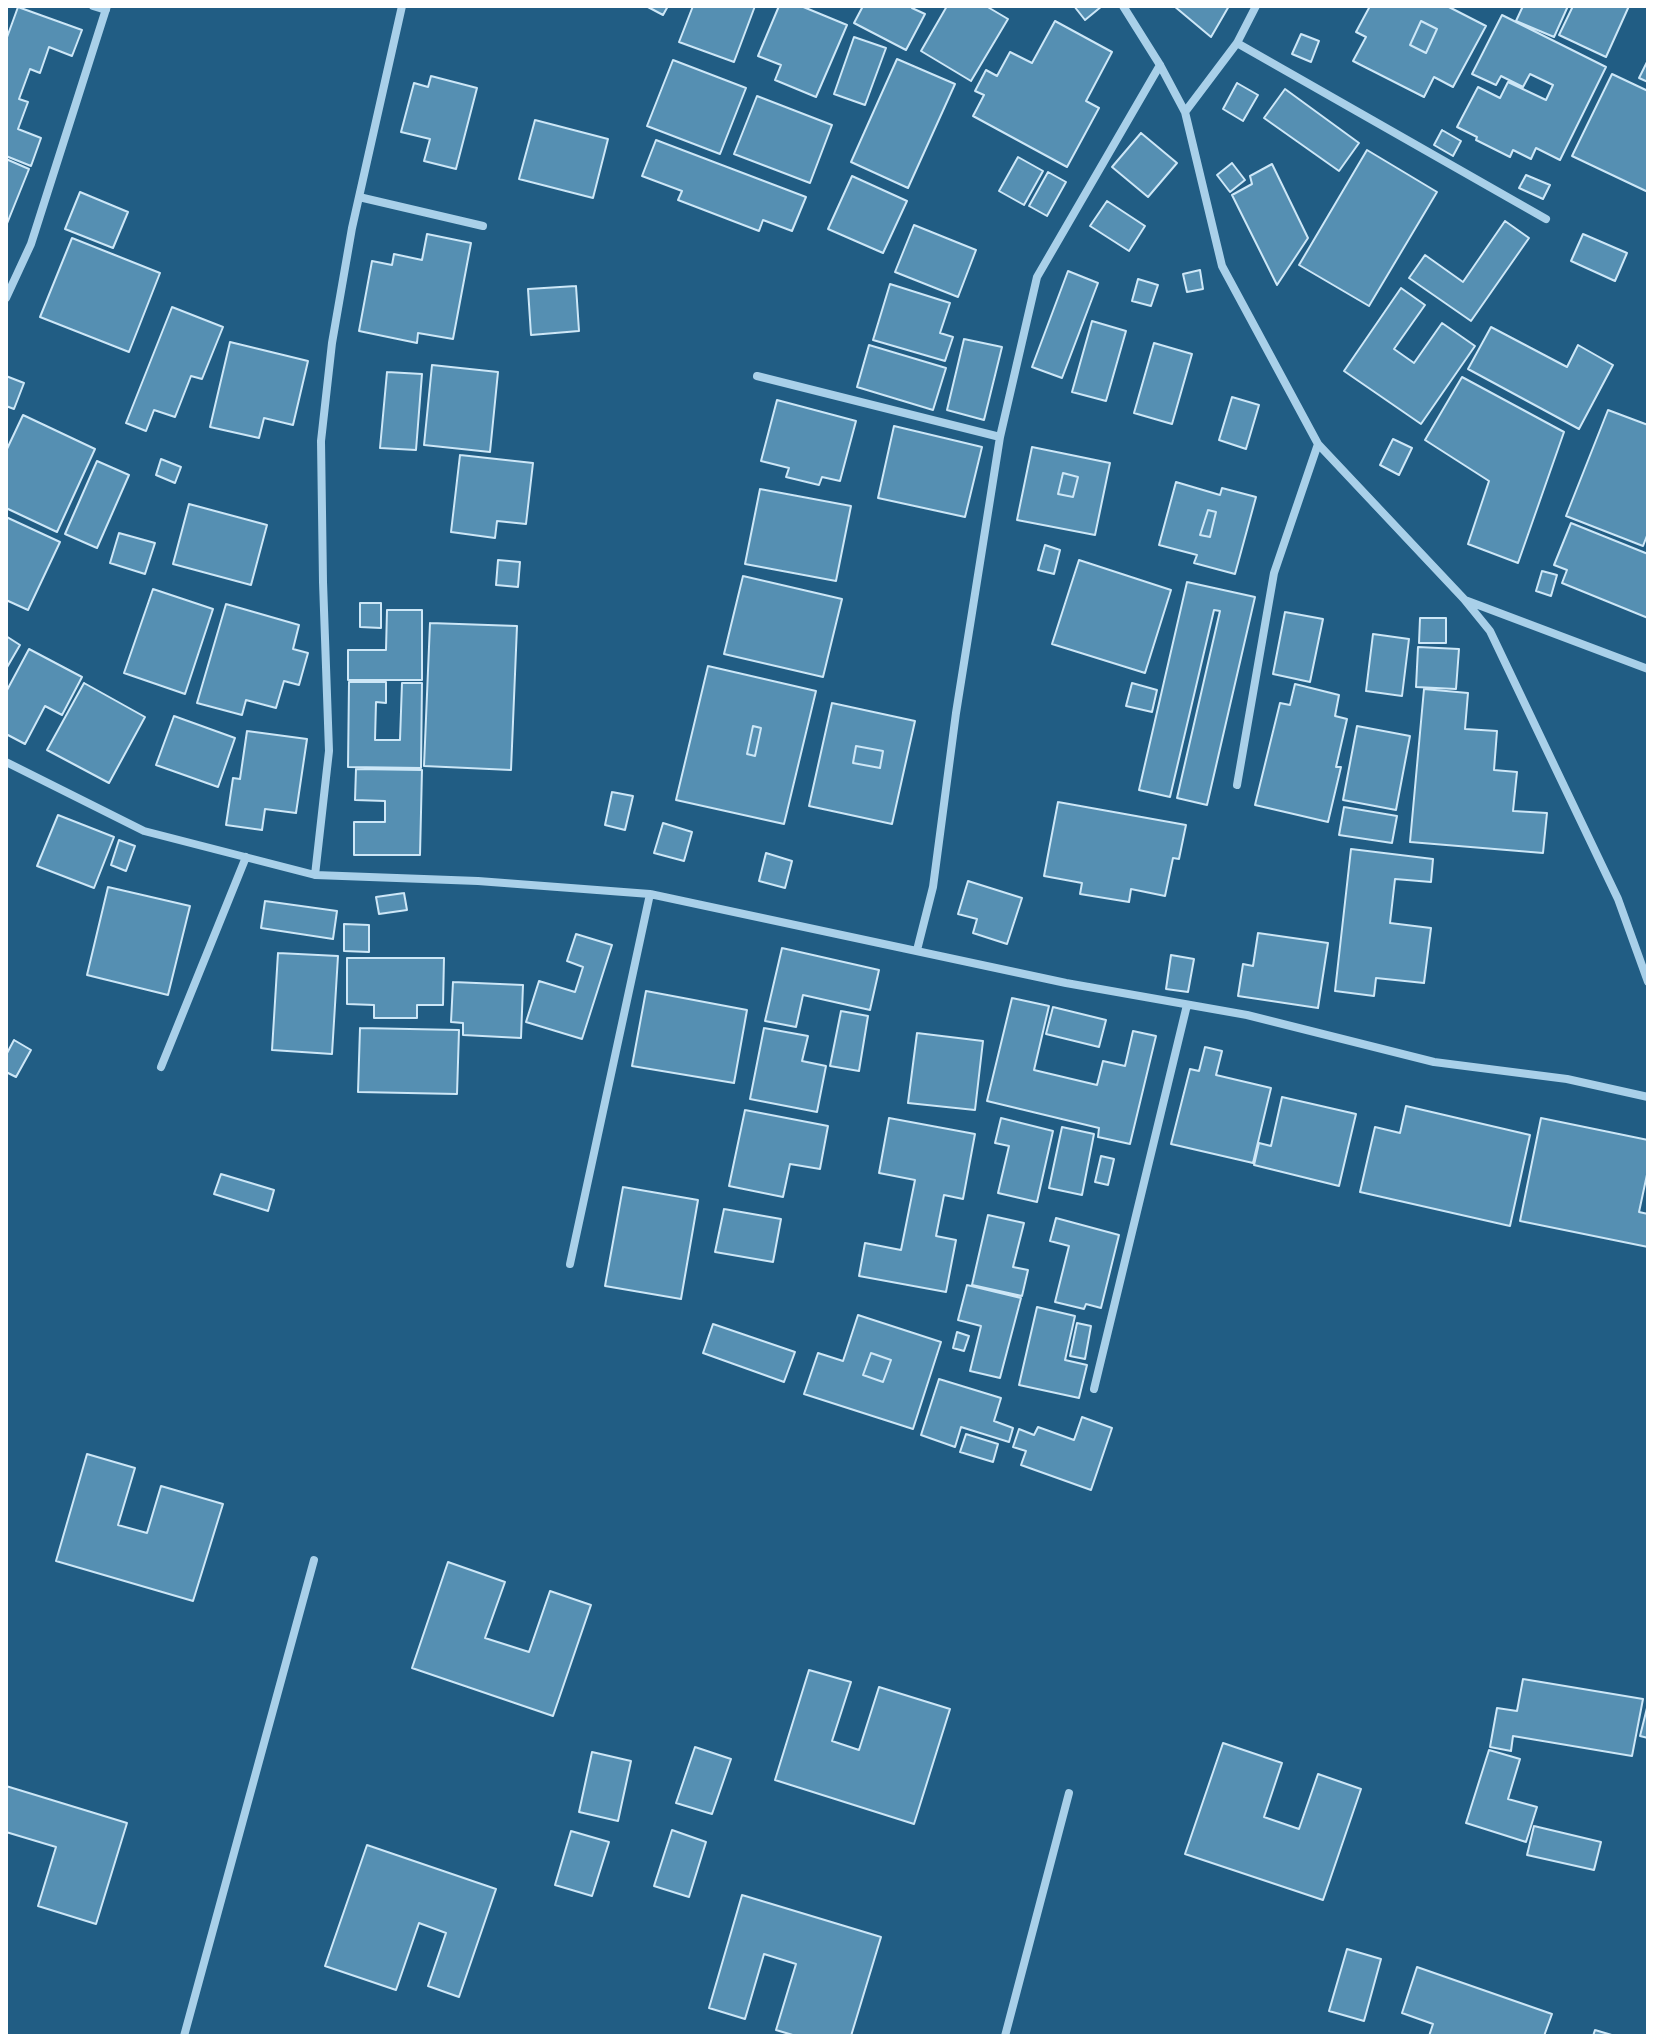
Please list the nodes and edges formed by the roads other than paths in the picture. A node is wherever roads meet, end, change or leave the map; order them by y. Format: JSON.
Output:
{"nodes":[{"id":1,"x":93,"y":6,"type":"edge"},
{"id":2,"x":402,"y":6,"type":"edge"},
{"id":3,"x":1123,"y":6,"type":"edge"},
{"id":4,"x":1256,"y":6,"type":"edge"},
{"id":5,"x":106,"y":8,"type":"edge"},
{"id":6,"x":1237,"y":43,"type":"junction"},
{"id":7,"x":1160,"y":65,"type":"junction"},
{"id":8,"x":1185,"y":112,"type":"junction"},
{"id":9,"x":359,"y":197,"type":"junction"},
{"id":10,"x":1546,"y":219,"type":"dead end"},
{"id":11,"x":483,"y":226,"type":"dead end"},
{"id":12,"x":6,"y":298,"type":"edge"},
{"id":13,"x":757,"y":376,"type":"dead end"},
{"id":14,"x":1000,"y":437,"type":"junction"},
{"id":15,"x":1318,"y":444,"type":"junction"},
{"id":16,"x":1464,"y":599,"type":"junction"},
{"id":17,"x":1648,"y":669,"type":"edge"},
{"id":18,"x":6,"y":762,"type":"edge"},
{"id":19,"x":1237,"y":785,"type":"dead end"},
{"id":20,"x":246,"y":857,"type":"junction"},
{"id":21,"x":315,"y":875,"type":"junction"},
{"id":22,"x":650,"y":894,"type":"junction"},
{"id":23,"x":917,"y":950,"type":"junction"},
{"id":24,"x":1648,"y":982,"type":"edge"},
{"id":25,"x":1187,"y":1005,"type":"junction"},
{"id":26,"x":161,"y":1067,"type":"dead end"},
{"id":27,"x":1648,"y":1097,"type":"edge"},
{"id":28,"x":570,"y":1264,"type":"dead end"},
{"id":29,"x":1094,"y":1389,"type":"dead end"},
{"id":30,"x":314,"y":1560,"type":"dead end"},
{"id":31,"x":1069,"y":1793,"type":"dead end"},
{"id":32,"x":184,"y":2036,"type":"edge"},
{"id":33,"x":1005,"y":2036,"type":"edge"}],
"edges":[{"from":1,"to":5,"type":"street"},
{"from":2,"to":9,"type":"street"},
{"from":3,"to":7,"type":"street"},
{"from":4,"to":6,"type":"street"},
{"from":5,"to":12,"type":"street"},
{"from":6,"to":8,"type":"street"},
{"from":6,"to":10,"type":"street"},
{"from":7,"to":8,"type":"street"},
{"from":7,"to":14,"type":"street"},
{"from":8,"to":15,"type":"street"},
{"from":9,"to":11,"type":"street"},
{"from":9,"to":21,"type":"street"},
{"from":13,"to":14,"type":"street"},
{"from":14,"to":23,"type":"street"},
{"from":15,"to":16,"type":"street"},
{"from":15,"to":19,"type":"street"},
{"from":16,"to":17,"type":"street"},
{"from":16,"to":24,"type":"street"},
{"from":18,"to":20,"type":"street"},
{"from":20,"to":21,"type":"street"},
{"from":20,"to":26,"type":"street"},
{"from":21,"to":22,"type":"street"},
{"from":22,"to":23,"type":"street"},
{"from":22,"to":28,"type":"street"},
{"from":23,"to":25,"type":"street"},
{"from":25,"to":27,"type":"street"},
{"from":25,"to":29,"type":"street"},
{"from":30,"to":32,"type":"street"},
{"from":31,"to":33,"type":"street"}]}
